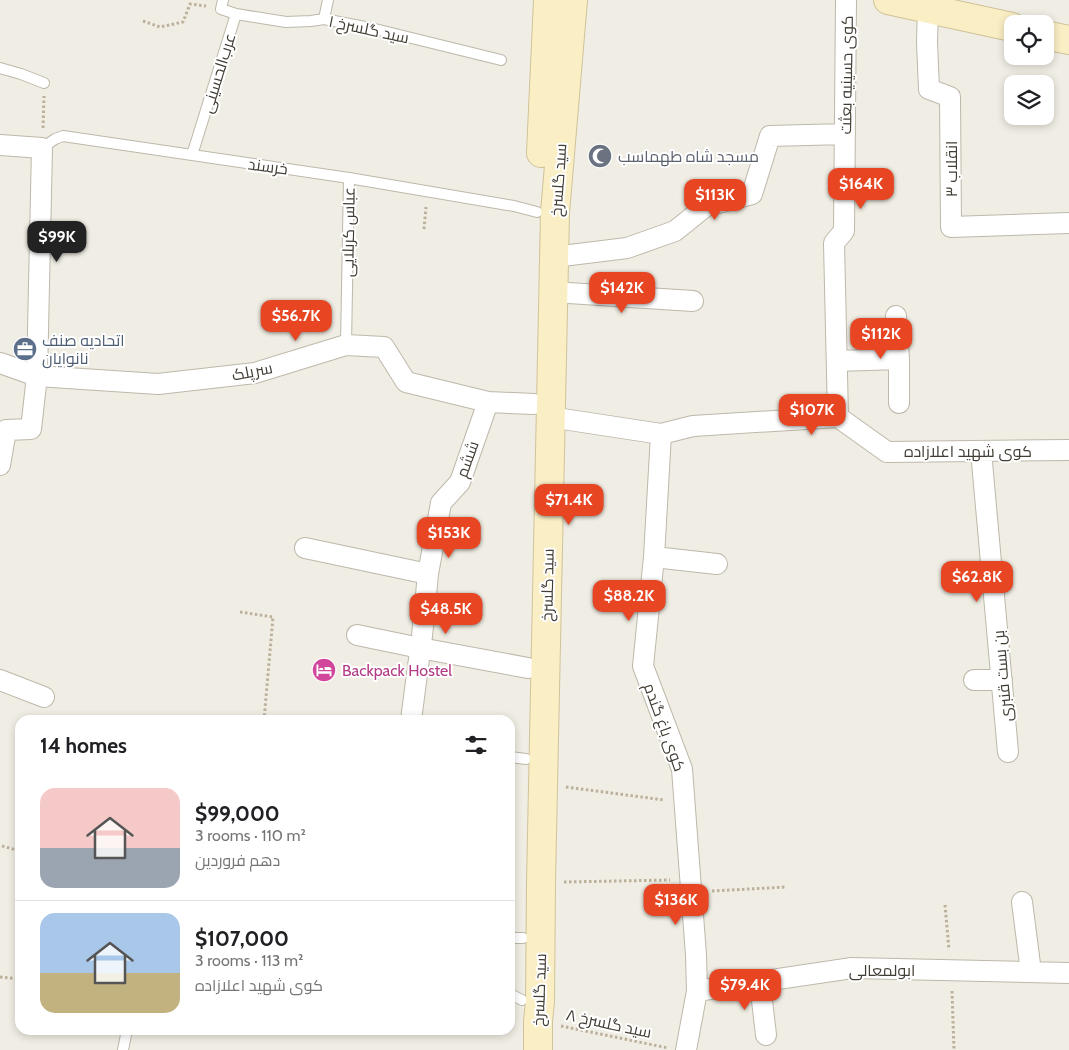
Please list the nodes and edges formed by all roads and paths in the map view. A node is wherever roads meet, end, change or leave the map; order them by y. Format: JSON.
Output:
{"nodes":[{"id":1,"x":328,"y":0,"type":"edge"},
{"id":2,"x":548,"y":0,"type":"edge"},
{"id":3,"x":573,"y":0,"type":"edge"},
{"id":4,"x":594,"y":0,"type":"edge"},
{"id":5,"x":846,"y":0,"type":"edge"},
{"id":6,"x":888,"y":0,"type":"edge"},
{"id":7,"x":222,"y":4,"type":"edge"},
{"id":8,"x":928,"y":9,"type":"junction"},
{"id":9,"x":236,"y":14,"type":"junction"},
{"id":10,"x":324,"y":19,"type":"junction"},
{"id":11,"x":143,"y":21,"type":"dead end"},
{"id":12,"x":1004,"y":26,"type":"edge"},
{"id":13,"x":1054,"y":37,"type":"edge"},
{"id":14,"x":1069,"y":40,"type":"edge"},
{"id":15,"x":568,"y":54,"type":"junction"},
{"id":16,"x":501,"y":60,"type":"dead end"},
{"id":17,"x":0,"y":68,"type":"edge"},
{"id":18,"x":44,"y":83,"type":"joint"},
{"id":19,"x":845,"y":134,"type":"junction"},
{"id":20,"x":0,"y":145,"type":"edge"},
{"id":21,"x":42,"y":148,"type":"junction"},
{"id":22,"x":192,"y":155,"type":"junction"},
{"id":23,"x":349,"y":178,"type":"junction"},
{"id":24,"x":428,"y":191,"type":"junction"},
{"id":25,"x":538,"y":212,"type":"junction"},
{"id":26,"x":1069,"y":224,"type":"edge"},
{"id":27,"x":424,"y":229,"type":"dead end"},
{"id":28,"x":554,"y":257,"type":"junction"},
{"id":29,"x":553,"y":292,"type":"junction"},
{"id":30,"x":693,"y":301,"type":"dead end"},
{"id":31,"x":896,"y":316,"type":"dead end"},
{"id":32,"x":346,"y":345,"type":"junction"},
{"id":33,"x":899,"y":359,"type":"junction"},
{"id":34,"x":837,"y":361,"type":"junction"},
{"id":35,"x":0,"y":363,"type":"edge"},
{"id":36,"x":36,"y":376,"type":"junction"},
{"id":37,"x":488,"y":402,"type":"junction"},
{"id":38,"x":899,"y":403,"type":"dead end"},
{"id":39,"x":542,"y":411,"type":"junction"},
{"id":40,"x":838,"y":417,"type":"junction"},
{"id":41,"x":661,"y":434,"type":"junction"},
{"id":42,"x":1069,"y":450,"type":"edge"},
{"id":43,"x":981,"y":451,"type":"junction"},
{"id":44,"x":0,"y":465,"type":"edge"},
{"id":45,"x":305,"y":548,"type":"dead end"},
{"id":46,"x":654,"y":557,"type":"junction"},
{"id":47,"x":717,"y":564,"type":"dead end"},
{"id":48,"x":428,"y":574,"type":"junction"},
{"id":49,"x":240,"y":612,"type":"dead end"},
{"id":50,"x":357,"y":635,"type":"dead end"},
{"id":51,"x":420,"y":648,"type":"junction"},
{"id":52,"x":528,"y":668,"type":"junction"},
{"id":53,"x":0,"y":680,"type":"edge"},
{"id":54,"x":974,"y":680,"type":"dead end"},
{"id":55,"x":1002,"y":680,"type":"junction"},
{"id":56,"x":44,"y":697,"type":"dead end"},
{"id":57,"x":264,"y":715,"type":"edge"},
{"id":58,"x":412,"y":715,"type":"edge"},
{"id":59,"x":1008,"y":752,"type":"dead end"},
{"id":60,"x":518,"y":758,"type":"edge"},
{"id":61,"x":543,"y":784,"type":"junction"},
{"id":62,"x":685,"y":803,"type":"junction"},
{"id":63,"x":2,"y":846,"type":"dead end"},
{"id":64,"x":15,"y":850,"type":"edge"},
{"id":65,"x":541,"y":882,"type":"junction"},
{"id":66,"x":691,"y":886,"type":"junction"},
{"id":67,"x":786,"y":887,"type":"dead end"},
{"id":68,"x":1022,"y":902,"type":"dead end"},
{"id":69,"x":945,"y":905,"type":"dead end"},
{"id":70,"x":525,"y":938,"type":"edge"},
{"id":71,"x":951,"y":970,"type":"junction"},
{"id":72,"x":1031,"y":972,"type":"junction"},
{"id":73,"x":1069,"y":973,"type":"edge"},
{"id":74,"x":0,"y":977,"type":"edge"},
{"id":75,"x":15,"y":978,"type":"edge"},
{"id":76,"x":760,"y":983,"type":"junction"},
{"id":77,"x":697,"y":991,"type":"junction"},
{"id":78,"x":524,"y":1003,"type":"edge"},
{"id":79,"x":125,"y":1035,"type":"edge"},
{"id":80,"x":766,"y":1035,"type":"dead end"},
{"id":81,"x":123,"y":1050,"type":"edge"},
{"id":82,"x":521,"y":1050,"type":"edge"},
{"id":83,"x":538,"y":1050,"type":"edge"},
{"id":84,"x":676,"y":1050,"type":"edge"},
{"id":85,"x":686,"y":1050,"type":"edge"},
{"id":86,"x":954,"y":1050,"type":"edge"}],
"edges":[{"from":1,"to":10,"type":"lane"},
{"from":2,"to":25,"type":"main road","name":"سید گلسرخ"},
{"from":3,"to":15,"type":"main road","name":"سید گلسرخ"},
{"from":4,"to":15,"type":"main road"},
{"from":5,"to":19,"type":"street","name":"کوی حسینیه بعثت"},
{"from":6,"to":8,"type":"main road"},
{"from":7,"to":9,"type":"lane","name":"عرب‌الحسینی"},
{"from":7,"to":11,"type":"path"},
{"from":8,"to":12,"type":"main road"},
{"from":8,"to":26,"type":"street","name":"انقلاب ۳"},
{"from":9,"to":10,"type":"lane","name":"سید گلسرخ ۱"},
{"from":9,"to":22,"type":"lane","name":"عرب‌الحسینی"},
{"from":10,"to":16,"type":"lane","name":"سید گلسرخ ۱"},
{"from":13,"to":14,"type":"main road"},
{"from":15,"to":28,"type":"main road","name":"سید گلسرخ"},
{"from":17,"to":18,"type":"lane"},
{"from":18,"to":21,"type":"path"},
{"from":19,"to":28,"type":"street"},
{"from":19,"to":34,"type":"street","name":"کوی حسینیه بعثت"},
{"from":20,"to":21,"type":"street"},
{"from":21,"to":22,"type":"lane","name":"خرسند"},
{"from":21,"to":36,"type":"street"},
{"from":22,"to":23,"type":"lane","name":"خرسند"},
{"from":23,"to":24,"type":"lane","name":"خرسند"},
{"from":23,"to":32,"type":"lane","name":"عباس کربلایی"},
{"from":24,"to":25,"type":"lane","name":"خرسند"},
{"from":24,"to":27,"type":"path"},
{"from":25,"to":39,"type":"main road","name":"سید گلسرخ"},
{"from":28,"to":29,"type":"main road","name":"سید گلسرخ"},
{"from":29,"to":30,"type":"street"},
{"from":29,"to":39,"type":"main road","name":"سید گلسرخ"},
{"from":31,"to":33,"type":"street"},
{"from":32,"to":36,"type":"street","name":"سرپلک"},
{"from":32,"to":37,"type":"street","name":"سرپلک"},
{"from":33,"to":34,"type":"street"},
{"from":33,"to":38,"type":"street"},
{"from":34,"to":40,"type":"street","name":"کوی حسینیه بعثت"},
{"from":35,"to":36,"type":"street","name":"سرپلک"},
{"from":36,"to":44,"type":"street"},
{"from":37,"to":39,"type":"street","name":"سرپلک"},
{"from":37,"to":48,"type":"street","name":"ششم"},
{"from":39,"to":41,"type":"street"},
{"from":39,"to":52,"type":"main road","name":"سید گلسرخ"},
{"from":39,"to":61,"type":"main road","name":"سید گلسرخ"},
{"from":40,"to":41,"type":"street"},
{"from":40,"to":43,"type":"street","name":"کوی شهید اعلازاده"},
{"from":41,"to":46,"type":"street","name":"کوی باغ گندم"},
{"from":42,"to":43,"type":"street","name":"کوی شهید اعلازاده"},
{"from":43,"to":55,"type":"street","name":"بن بست قنبری"},
{"from":45,"to":48,"type":"street"},
{"from":46,"to":47,"type":"street"},
{"from":46,"to":62,"type":"street","name":"کوی باغ گندم"},
{"from":48,"to":51,"type":"street","name":"ششم"},
{"from":49,"to":57,"type":"path"},
{"from":50,"to":51,"type":"street"},
{"from":51,"to":52,"type":"street"},
{"from":51,"to":58,"type":"street","name":"ششم"},
{"from":52,"to":60,"type":"main road","name":"سید گلسرخ"},
{"from":53,"to":56,"type":"street"},
{"from":54,"to":55,"type":"street"},
{"from":55,"to":59,"type":"street","name":"بن بست قنبری"},
{"from":60,"to":70,"type":"main road","name":"سید گلسرخ"},
{"from":61,"to":62,"type":"path"},
{"from":61,"to":65,"type":"main road","name":"سید گلسرخ"},
{"from":62,"to":66,"type":"street","name":"کوی باغ گندم"},
{"from":63,"to":64,"type":"path"},
{"from":65,"to":66,"type":"path"},
{"from":65,"to":70,"type":"main road","name":"سید گلسرخ"},
{"from":66,"to":67,"type":"path"},
{"from":66,"to":77,"type":"street","name":"کوی باغ گندم"},
{"from":68,"to":72,"type":"street"},
{"from":69,"to":71,"type":"path"},
{"from":70,"to":78,"type":"main road","name":"سید گلسرخ"},
{"from":71,"to":72,"type":"street","name":"ابولمعالی"},
{"from":71,"to":76,"type":"street","name":"ابولمعالی"},
{"from":71,"to":86,"type":"path"},
{"from":72,"to":73,"type":"street","name":"ابولمعالی"},
{"from":74,"to":75,"type":"path"},
{"from":76,"to":77,"type":"street","name":"ابولمعالی"},
{"from":76,"to":80,"type":"street"},
{"from":77,"to":85,"type":"street","name":"کوی باغ گندم"},
{"from":78,"to":82,"type":"main road","name":"سید گلسرخ"},
{"from":78,"to":83,"type":"main road","name":"سید گلسرخ"},
{"from":78,"to":84,"type":"path","name":"سید گلسرخ ۸"},
{"from":79,"to":81,"type":"lane"}]}
